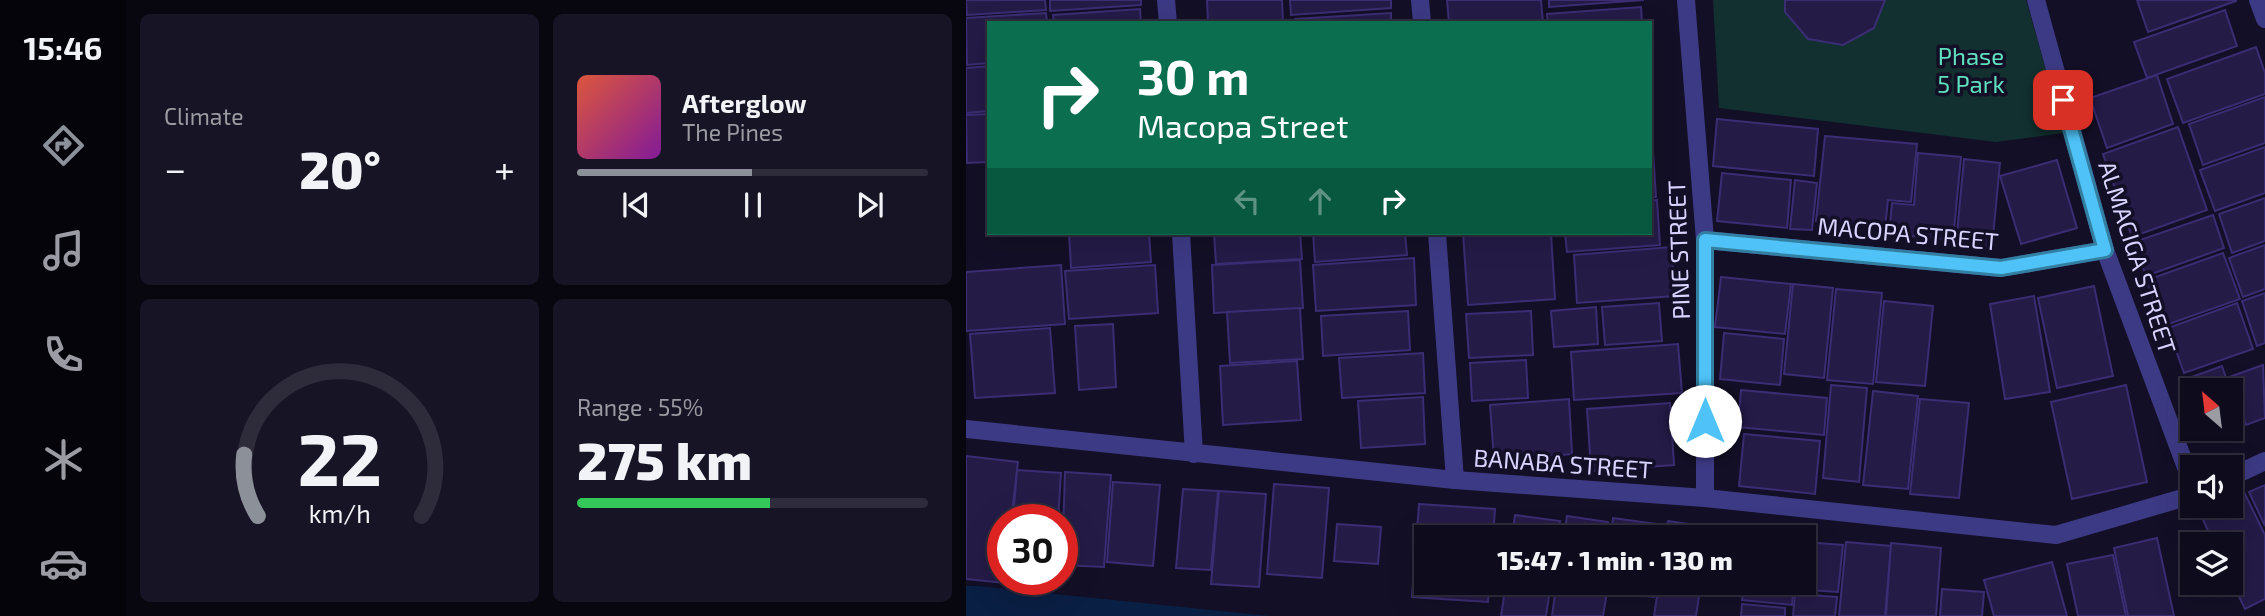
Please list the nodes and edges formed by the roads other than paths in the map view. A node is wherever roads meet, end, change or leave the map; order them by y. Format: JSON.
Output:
{"nodes":[{"id":1,"x":1166,"y":0,"type":"edge"},
{"id":2,"x":1420,"y":0,"type":"edge"},
{"id":3,"x":1686,"y":0,"type":"edge"},
{"id":4,"x":2036,"y":0,"type":"edge"},
{"id":5,"x":2258,"y":0,"type":"edge"},
{"id":6,"x":2265,"y":19,"type":"edge"},
{"id":7,"x":1168,"y":21,"type":"edge"},
{"id":8,"x":1422,"y":21,"type":"edge"},
{"id":9,"x":1181,"y":235,"type":"edge"},
{"id":10,"x":1437,"y":235,"type":"edge"},
{"id":11,"x":1705,"y":240,"type":"junction"},
{"id":12,"x":2105,"y":250,"type":"junction"},
{"id":13,"x":966,"y":429,"type":"edge"},
{"id":14,"x":1194,"y":454,"type":"junction"},
{"id":15,"x":2181,"y":455,"type":"edge"},
{"id":16,"x":2265,"y":461,"type":"edge"},
{"id":17,"x":2243,"y":471,"type":"edge"},
{"id":18,"x":1455,"y":480,"type":"junction"},
{"id":19,"x":1705,"y":498,"type":"junction"},
{"id":20,"x":2180,"y":499,"type":"edge"}],
"edges":[{"from":1,"to":7,"type":"street"},
{"from":2,"to":8,"type":"street"},
{"from":3,"to":11,"type":"street","name":"PINE STREET"},
{"from":4,"to":12,"type":"street","name":"ALMACIGA STREET"},
{"from":5,"to":6,"type":"street"},
{"from":9,"to":14,"type":"street"},
{"from":10,"to":18,"type":"street"},
{"from":11,"to":12,"type":"street","name":"MACOPA STREET"},
{"from":11,"to":19,"type":"street","name":"PINE STREET"},
{"from":12,"to":15,"type":"street","name":"ALMACIGA STREET"},
{"from":13,"to":14,"type":"street","name":"BANABA STREET"},
{"from":14,"to":18,"type":"street","name":"BANABA STREET"},
{"from":16,"to":17,"type":"street"},
{"from":18,"to":19,"type":"street","name":"BANABA STREET"},
{"from":19,"to":20,"type":"street","name":"BANABA STREET"}]}
